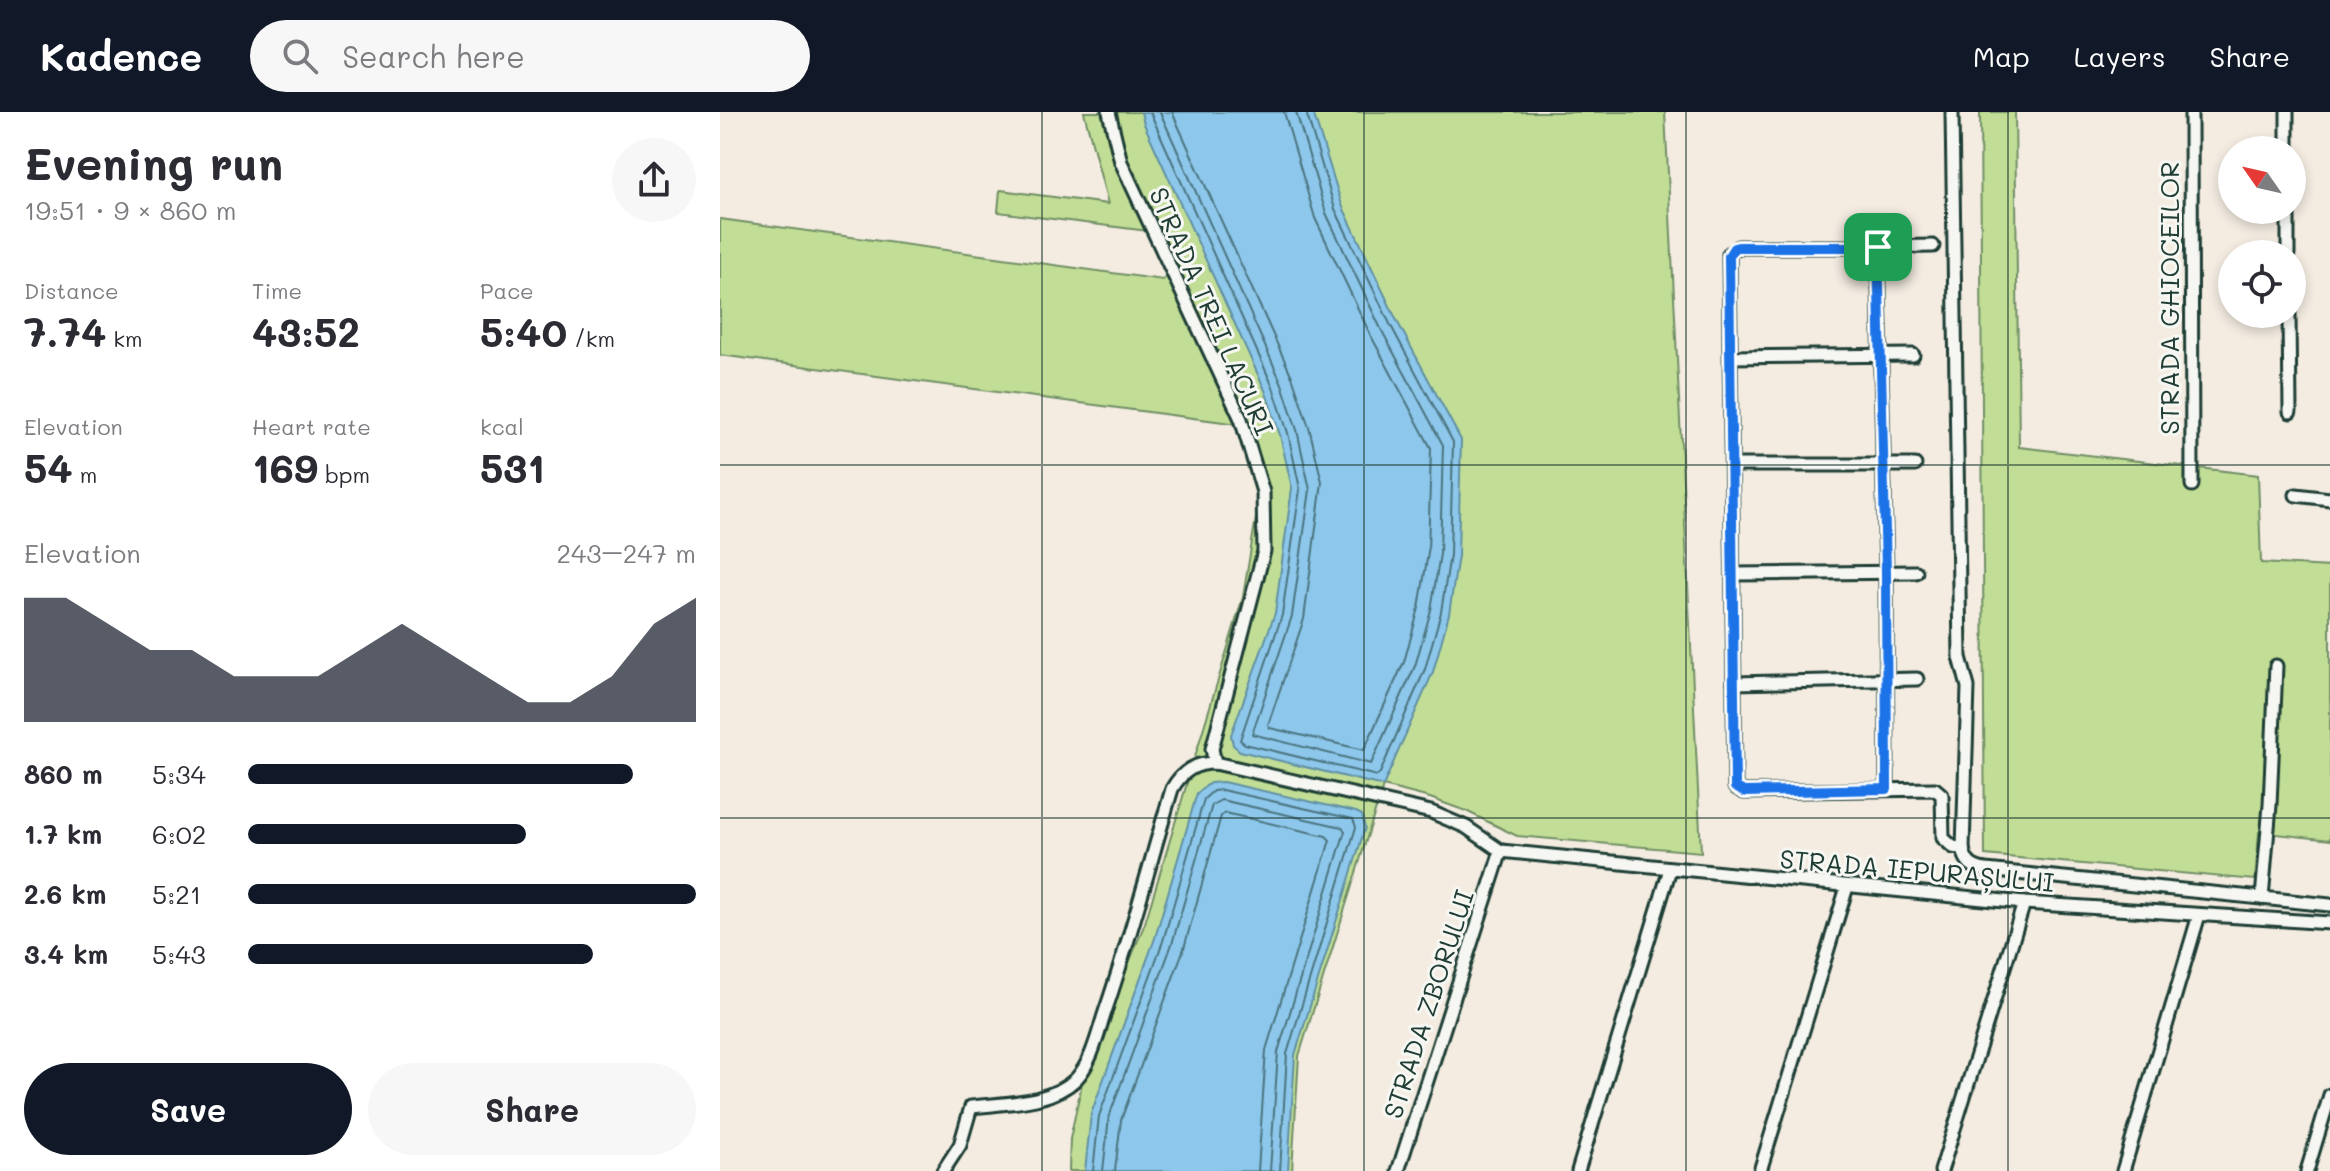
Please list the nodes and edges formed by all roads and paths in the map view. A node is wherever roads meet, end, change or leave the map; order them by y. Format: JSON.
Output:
{"nodes":[{"id":1,"x":1109,"y":112,"type":"edge"},
{"id":2,"x":1952,"y":112,"type":"edge"},
{"id":3,"x":2191,"y":112,"type":"edge"},
{"id":4,"x":2287,"y":112,"type":"edge"},
{"id":5,"x":2287,"y":136,"type":"edge"},
{"id":6,"x":1933,"y":246,"type":"dead end"},
{"id":7,"x":1878,"y":247,"type":"junction"},
{"id":8,"x":2289,"y":328,"type":"edge"},
{"id":9,"x":1880,"y":354,"type":"junction"},
{"id":10,"x":1913,"y":355,"type":"dead end"},
{"id":11,"x":1731,"y":357,"type":"junction"},
{"id":12,"x":2290,"y":412,"type":"dead end"},
{"id":13,"x":1733,"y":465,"type":"junction"},
{"id":14,"x":1884,"y":465,"type":"junction"},
{"id":15,"x":1915,"y":465,"type":"dead end"},
{"id":16,"x":2192,"y":485,"type":"dead end"},
{"id":17,"x":2296,"y":495,"type":"dead end"},
{"id":18,"x":2330,"y":499,"type":"edge"},
{"id":19,"x":1886,"y":572,"type":"junction"},
{"id":20,"x":1916,"y":572,"type":"dead end"},
{"id":21,"x":1734,"y":574,"type":"junction"},
{"id":22,"x":2276,"y":666,"type":"dead end"},
{"id":23,"x":1917,"y":679,"type":"dead end"},
{"id":24,"x":1886,"y":680,"type":"junction"},
{"id":25,"x":1734,"y":683,"type":"junction"},
{"id":26,"x":1215,"y":763,"type":"junction"},
{"id":27,"x":1887,"y":789,"type":"junction"},
{"id":28,"x":1501,"y":851,"type":"junction"},
{"id":29,"x":1964,"y":854,"type":"junction"},
{"id":30,"x":1670,"y":869,"type":"junction"},
{"id":31,"x":1847,"y":887,"type":"junction"},
{"id":32,"x":2262,"y":898,"type":"junction"},
{"id":33,"x":2024,"y":903,"type":"junction"},
{"id":34,"x":2330,"y":905,"type":"edge"},
{"id":35,"x":2199,"y":915,"type":"junction"},
{"id":36,"x":2330,"y":923,"type":"edge"},
{"id":37,"x":2330,"y":1095,"type":"edge"},
{"id":38,"x":943,"y":1171,"type":"edge"},
{"id":39,"x":1398,"y":1171,"type":"edge"},
{"id":40,"x":1578,"y":1171,"type":"edge"},
{"id":41,"x":1760,"y":1171,"type":"edge"},
{"id":42,"x":1941,"y":1171,"type":"edge"},
{"id":43,"x":2123,"y":1171,"type":"edge"},
{"id":44,"x":2307,"y":1171,"type":"edge"}],
"edges":[{"from":1,"to":26,"type":"street","name":"STRADA TREI LACURI"},
{"from":2,"to":29,"type":"street"},
{"from":3,"to":16,"type":"street","name":"STRADA GHIOCEILOR"},
{"from":4,"to":5,"type":"street"},
{"from":6,"to":7,"type":"street"},
{"from":7,"to":9,"type":"street"},
{"from":7,"to":11,"type":"street"},
{"from":8,"to":12,"type":"street"},
{"from":9,"to":10,"type":"street"},
{"from":9,"to":11,"type":"street"},
{"from":9,"to":14,"type":"street"},
{"from":11,"to":13,"type":"street"},
{"from":13,"to":14,"type":"street"},
{"from":13,"to":21,"type":"street"},
{"from":14,"to":15,"type":"street"},
{"from":14,"to":19,"type":"street"},
{"from":17,"to":18,"type":"street"},
{"from":19,"to":20,"type":"street"},
{"from":19,"to":21,"type":"street"},
{"from":19,"to":24,"type":"street"},
{"from":21,"to":25,"type":"street"},
{"from":22,"to":32,"type":"street"},
{"from":23,"to":24,"type":"street"},
{"from":24,"to":25,"type":"street"},
{"from":24,"to":27,"type":"street"},
{"from":25,"to":27,"type":"street"},
{"from":26,"to":28,"type":"street"},
{"from":26,"to":38,"type":"street"},
{"from":27,"to":29,"type":"street"},
{"from":28,"to":30,"type":"street","name":"STRADA IEPURAȘULUI"},
{"from":28,"to":39,"type":"street","name":"STRADA ZBORULUI"},
{"from":29,"to":32,"type":"street","name":"STRADA IEPURAȘULUI"},
{"from":30,"to":31,"type":"street","name":"STRADA IEPURAȘULUI"},
{"from":30,"to":40,"type":"street"},
{"from":31,"to":33,"type":"street","name":"STRADA IEPURAȘULUI"},
{"from":31,"to":41,"type":"street"},
{"from":32,"to":34,"type":"street","name":"STRADA IEPURAȘULUI"},
{"from":33,"to":35,"type":"street","name":"STRADA IEPURAȘULUI"},
{"from":33,"to":42,"type":"street"},
{"from":35,"to":36,"type":"street","name":"STRADA IEPURAȘULUI"},
{"from":35,"to":43,"type":"street"},
{"from":37,"to":44,"type":"street"}]}
